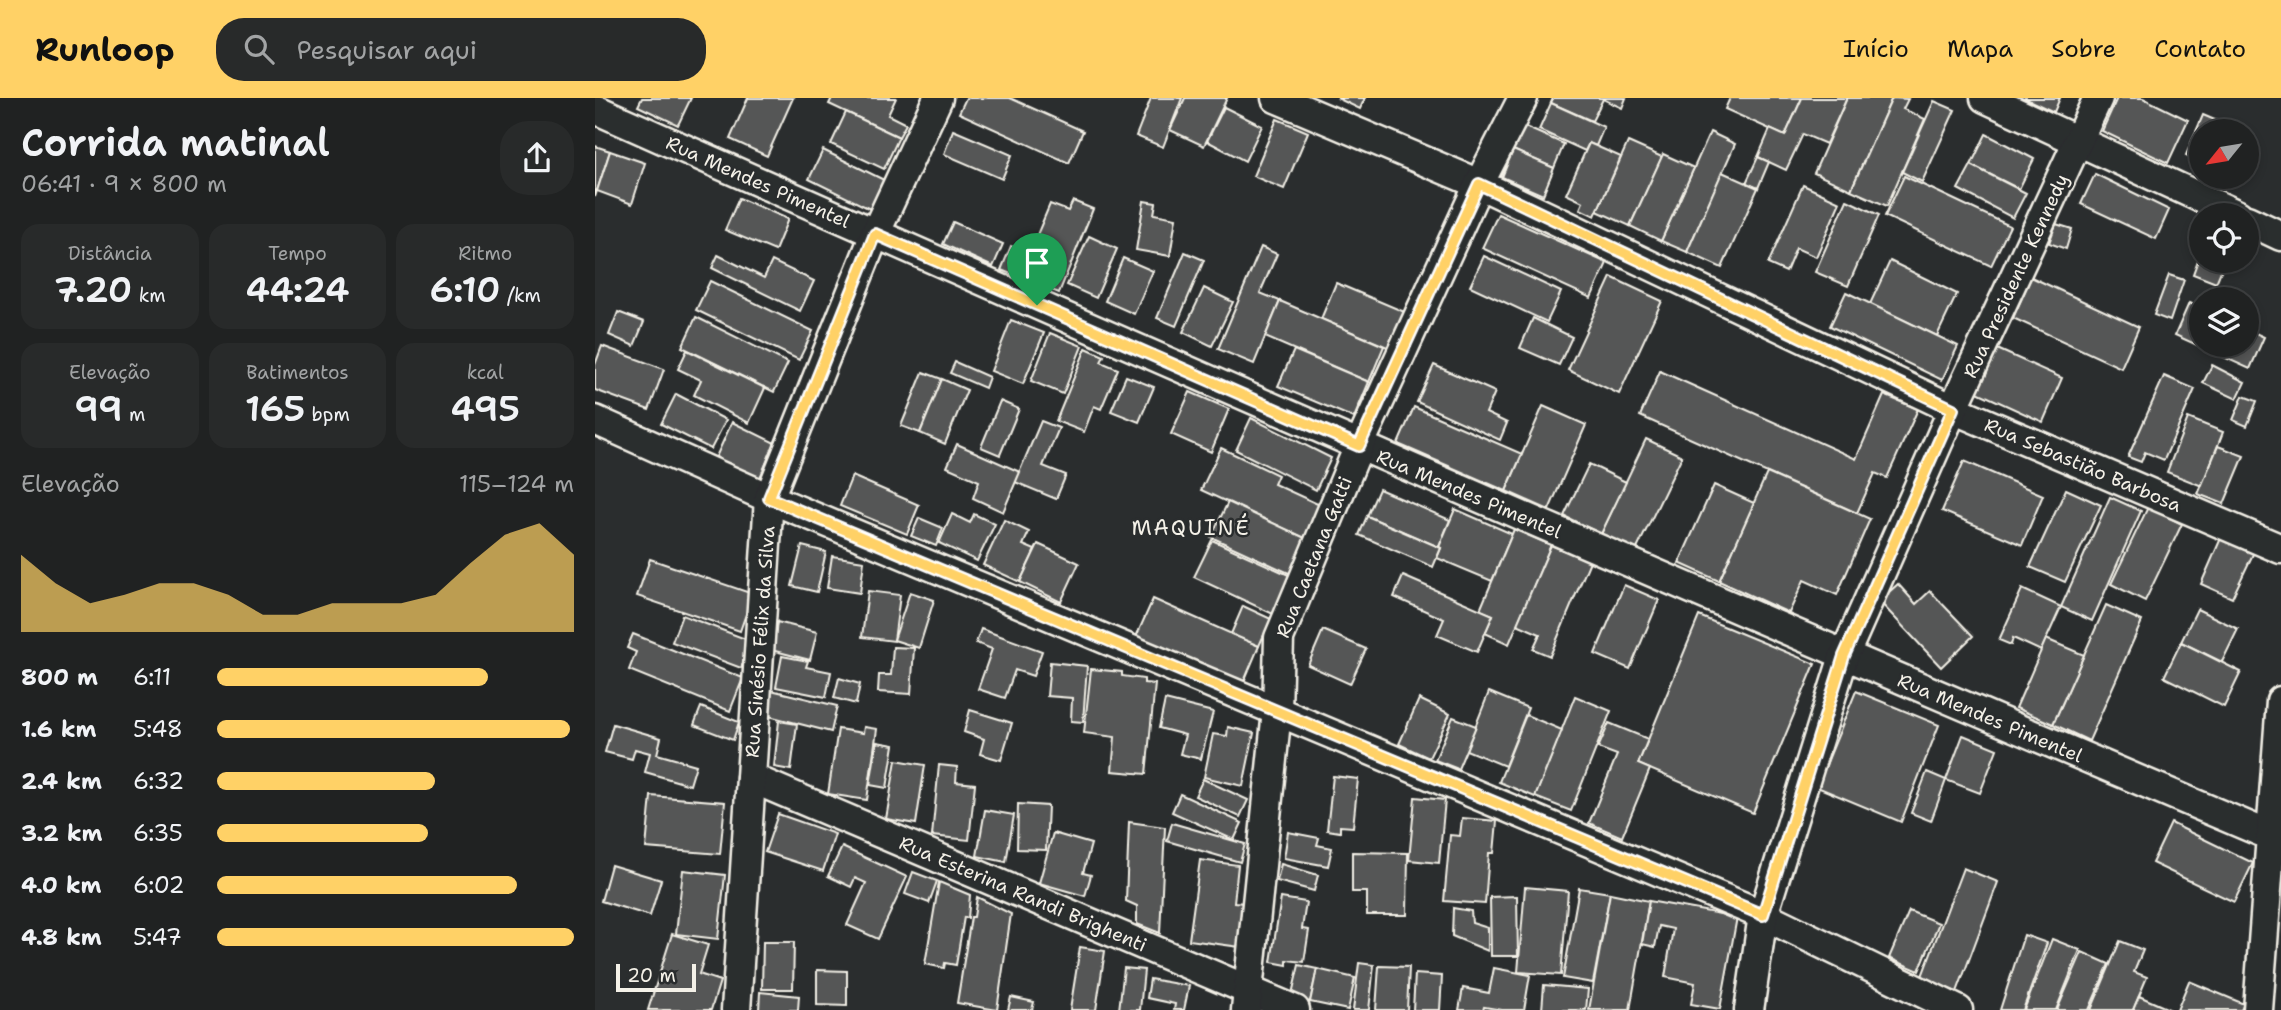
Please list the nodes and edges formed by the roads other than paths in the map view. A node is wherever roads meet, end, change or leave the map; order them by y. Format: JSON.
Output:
{"nodes":[{"id":1,"x":938,"y":98,"type":"edge"},
{"id":2,"x":1276,"y":98,"type":"edge"},
{"id":3,"x":1523,"y":98,"type":"edge"},
{"id":4,"x":1985,"y":98,"type":"edge"},
{"id":5,"x":2098,"y":98,"type":"edge"},
{"id":6,"x":595,"y":109,"type":"edge"},
{"id":7,"x":2080,"y":140,"type":"junction"},
{"id":8,"x":1479,"y":184,"type":"junction"},
{"id":9,"x":2213,"y":203,"type":"edge"},
{"id":10,"x":2259,"y":226,"type":"edge"},
{"id":11,"x":875,"y":234,"type":"junction"},
{"id":12,"x":2281,"y":236,"type":"edge"},
{"id":13,"x":1953,"y":409,"type":"junction"},
{"id":14,"x":595,"y":420,"type":"edge"},
{"id":15,"x":1359,"y":446,"type":"junction"},
{"id":16,"x":769,"y":498,"type":"junction"},
{"id":17,"x":2281,"y":549,"type":"edge"},
{"id":18,"x":1844,"y":656,"type":"junction"},
{"id":19,"x":2281,"y":701,"type":"edge"},
{"id":20,"x":1277,"y":711,"type":"junction"},
{"id":21,"x":751,"y":778,"type":"junction"},
{"id":22,"x":2271,"y":836,"type":"junction"},
{"id":23,"x":1763,"y":915,"type":"junction"},
{"id":24,"x":1247,"y":1000,"type":"edge"},
{"id":25,"x":736,"y":1010,"type":"edge"},
{"id":26,"x":1295,"y":1010,"type":"edge"},
{"id":27,"x":1749,"y":1010,"type":"edge"},
{"id":28,"x":1958,"y":1010,"type":"edge"},
{"id":29,"x":2258,"y":1010,"type":"edge"}],
"edges":[{"from":1,"to":11,"type":"street","name":"Rua Sinésio Félix da Silva"},
{"from":2,"to":8,"type":"street","name":"Rua Sebastião Barbosa"},
{"from":3,"to":8,"type":"street","name":"Rua Caetana Gatti"},
{"from":4,"to":7,"type":"street"},
{"from":5,"to":7,"type":"street","name":"Rua Presidente Kennedy"},
{"from":6,"to":11,"type":"street","name":"Rua Mendes Pimentel"},
{"from":7,"to":9,"type":"street"},
{"from":7,"to":13,"type":"street","name":"Rua Presidente Kennedy"},
{"from":8,"to":13,"type":"street","name":"Rua Sebastião Barbosa"},
{"from":8,"to":15,"type":"street","name":"Rua Caetana Gatti"},
{"from":10,"to":12,"type":"street"},
{"from":11,"to":15,"type":"street","name":"Rua Mendes Pimentel"},
{"from":11,"to":16,"type":"street","name":"Rua Sinésio Félix da Silva"},
{"from":13,"to":17,"type":"street","name":"Rua Sebastião Barbosa"},
{"from":13,"to":18,"type":"street","name":"Rua Presidente Kennedy"},
{"from":14,"to":16,"type":"street"},
{"from":15,"to":18,"type":"street","name":"Rua Mendes Pimentel"},
{"from":15,"to":20,"type":"street","name":"Rua Caetana Gatti"},
{"from":16,"to":20,"type":"street"},
{"from":16,"to":21,"type":"street","name":"Rua Sinésio Félix da Silva"},
{"from":18,"to":22,"type":"street","name":"Rua Mendes Pimentel"},
{"from":18,"to":23,"type":"street","name":"Rua Presidente Kennedy"},
{"from":19,"to":22,"type":"street"},
{"from":20,"to":23,"type":"street"},
{"from":20,"to":24,"type":"street","name":"Rua Caetana Gatti"},
{"from":21,"to":24,"type":"street","name":"Rua Esterina Randi Brighenti"},
{"from":21,"to":25,"type":"street","name":"Rua Sinésio Félix da Silva"},
{"from":22,"to":29,"type":"street"},
{"from":23,"to":27,"type":"street","name":"Rua Presidente Kennedy"},
{"from":23,"to":28,"type":"street"},
{"from":24,"to":26,"type":"street","name":"Rua Esterina Randi Brighenti"}]}
